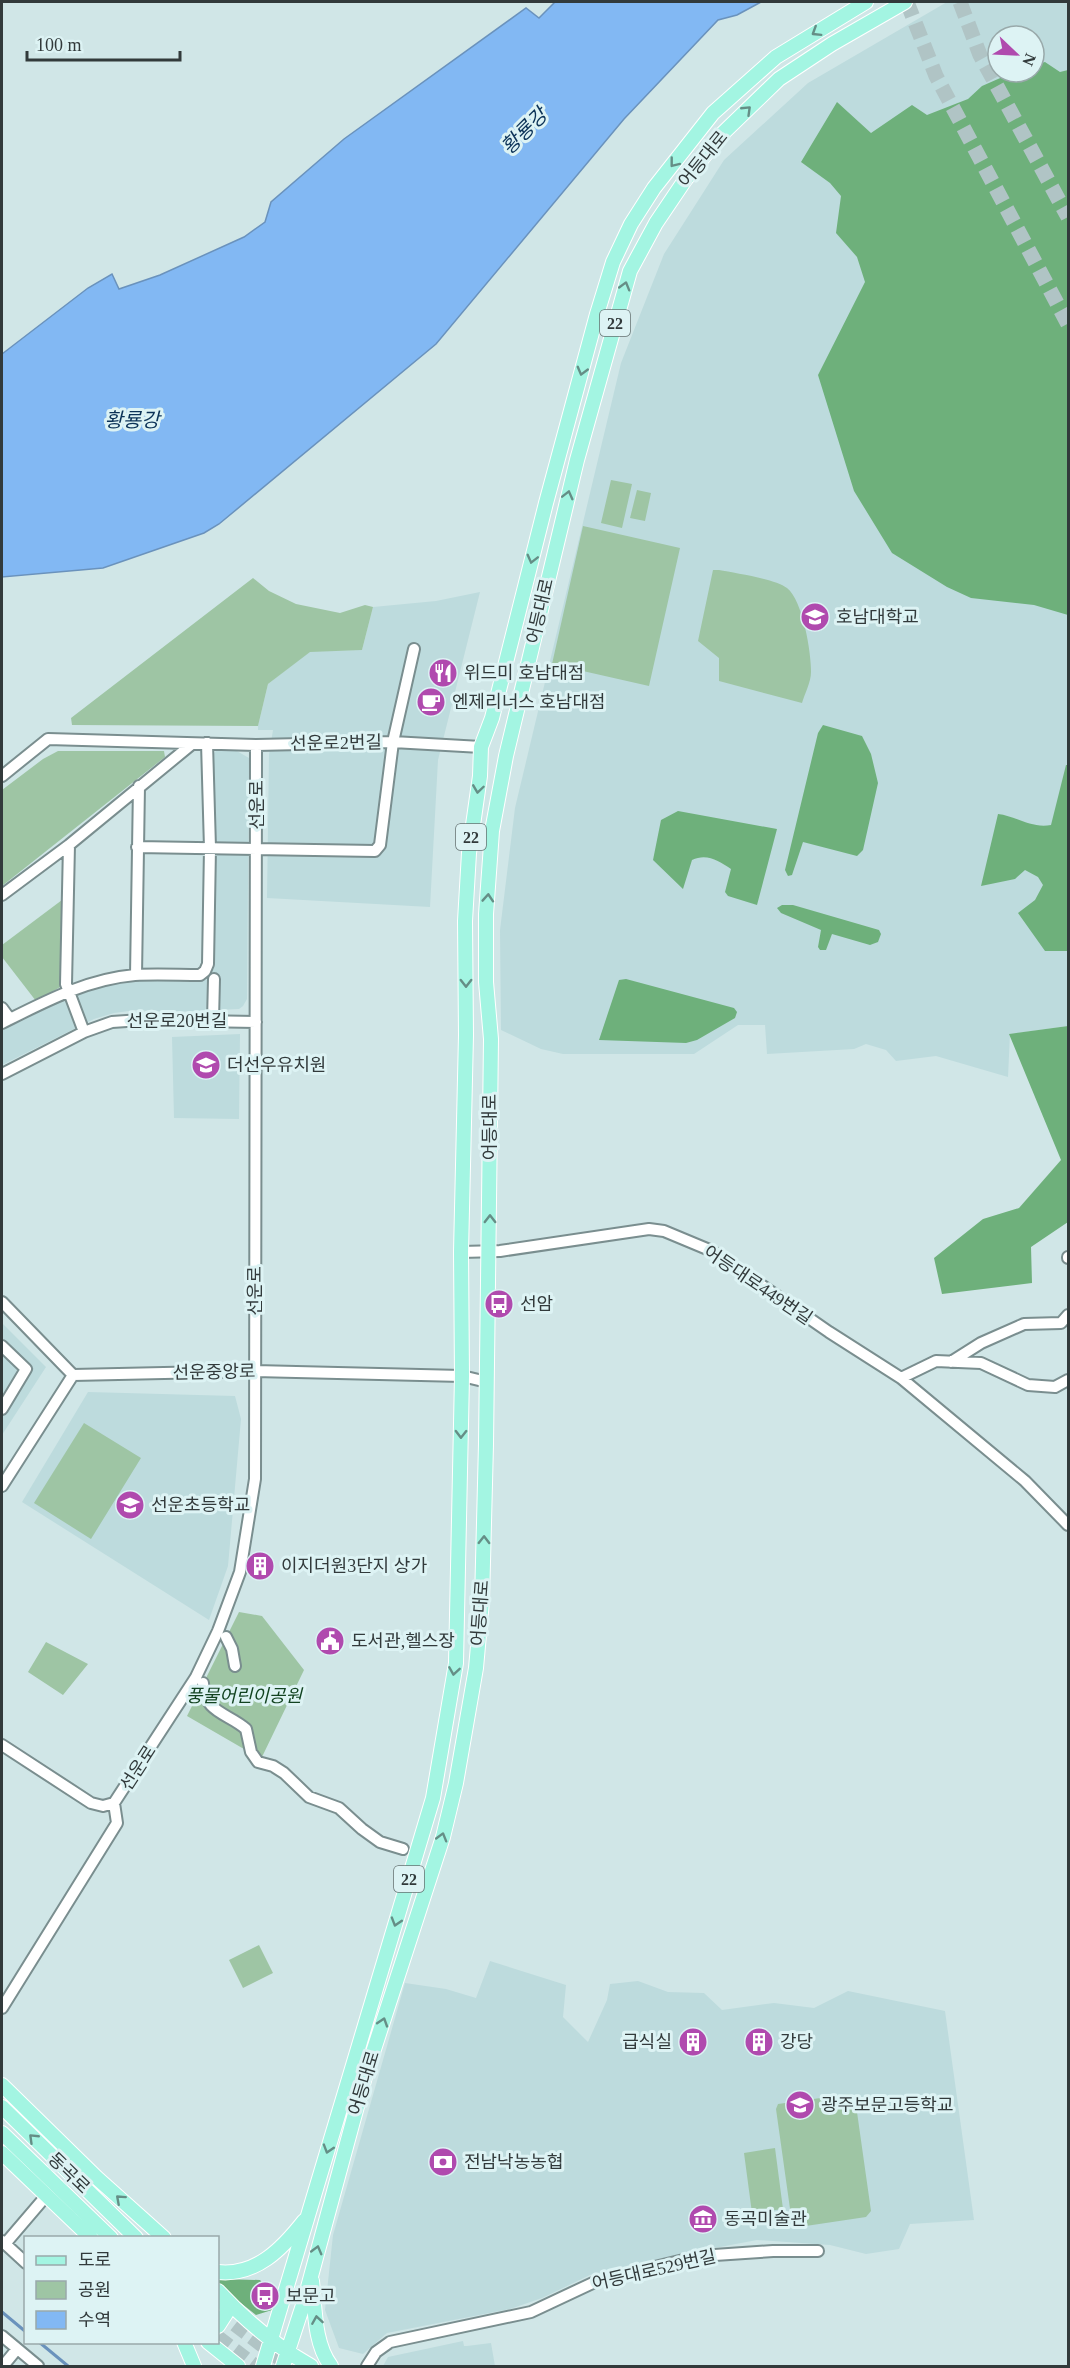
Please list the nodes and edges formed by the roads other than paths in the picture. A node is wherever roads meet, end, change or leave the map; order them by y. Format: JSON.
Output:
{"nodes":[{"id":1,"x":866,"y":2,"type":"edge"},
{"id":2,"x":905,"y":2,"type":"edge"},
{"id":3,"x":414,"y":649,"type":"dead end"},
{"id":4,"x":393,"y":742,"type":"junction"},
{"id":5,"x":207,"y":743,"type":"junction"},
{"id":6,"x":192,"y":744,"type":"junction"},
{"id":7,"x":256,"y":745,"type":"junction"},
{"id":8,"x":481,"y":747,"type":"junction"},
{"id":9,"x":2,"y":776,"type":"edge"},
{"id":10,"x":139,"y":786,"type":"junction"},
{"id":11,"x":69,"y":845,"type":"junction"},
{"id":12,"x":137,"y":847,"type":"junction"},
{"id":13,"x":210,"y":848,"type":"junction"},
{"id":14,"x":257,"y":849,"type":"junction"},
{"id":15,"x":2,"y":895,"type":"edge"},
{"id":16,"x":136,"y":975,"type":"junction"},
{"id":17,"x":214,"y":979,"type":"dead end"},
{"id":18,"x":69,"y":991,"type":"junction"},
{"id":19,"x":2,"y":1008,"type":"edge"},
{"id":20,"x":6,"y":1021,"type":"edge"},
{"id":21,"x":213,"y":1021,"type":"junction"},
{"id":22,"x":256,"y":1022,"type":"junction"},
{"id":23,"x":84,"y":1032,"type":"junction"},
{"id":24,"x":2,"y":1074,"type":"edge"},
{"id":25,"x":461,"y":1252,"type":"junction"},
{"id":26,"x":489,"y":1252,"type":"junction"},
{"id":27,"x":2,"y":1302,"type":"edge"},
{"id":28,"x":1068,"y":1316,"type":"edge"},
{"id":29,"x":2,"y":1346,"type":"edge"},
{"id":30,"x":951,"y":1362,"type":"junction"},
{"id":31,"x":255,"y":1371,"type":"junction"},
{"id":32,"x":73,"y":1375,"type":"junction"},
{"id":33,"x":462,"y":1376,"type":"junction"},
{"id":34,"x":901,"y":1378,"type":"junction"},
{"id":35,"x":1068,"y":1380,"type":"edge"},
{"id":36,"x":487,"y":1382,"type":"junction"},
{"id":37,"x":2,"y":1409,"type":"edge"},
{"id":38,"x":2,"y":1486,"type":"edge"},
{"id":39,"x":1068,"y":1525,"type":"edge"},
{"id":40,"x":226,"y":1637,"type":"dead end"},
{"id":41,"x":235,"y":1666,"type":"dead end"},
{"id":42,"x":203,"y":1683,"type":"dead end"},
{"id":43,"x":2,"y":1746,"type":"edge"},
{"id":44,"x":114,"y":1803,"type":"junction"},
{"id":45,"x":404,"y":1849,"type":"dead end"},
{"id":46,"x":2,"y":2008,"type":"edge"},
{"id":47,"x":2,"y":2085,"type":"edge"},
{"id":48,"x":2,"y":2107,"type":"edge"},
{"id":49,"x":2,"y":2133,"type":"edge"},
{"id":50,"x":2,"y":2153,"type":"edge"},
{"id":51,"x":46,"y":2196,"type":"junction"},
{"id":52,"x":309,"y":2215,"type":"junction"},
{"id":53,"x":90,"y":2236,"type":"edge"},
{"id":54,"x":109,"y":2236,"type":"edge"},
{"id":55,"x":134,"y":2236,"type":"edge"},
{"id":56,"x":162,"y":2236,"type":"edge"},
{"id":57,"x":3,"y":2242,"type":"edge"},
{"id":58,"x":818,"y":2251,"type":"dead end"},
{"id":59,"x":24,"y":2261,"type":"edge"},
{"id":60,"x":311,"y":2271,"type":"junction"},
{"id":61,"x":219,"y":2272,"type":"edge"},
{"id":62,"x":221,"y":2295,"type":"edge"},
{"id":63,"x":219,"y":2324,"type":"edge"},
{"id":64,"x":2,"y":2336,"type":"edge"},
{"id":65,"x":272,"y":2340,"type":"junction"},
{"id":66,"x":184,"y":2344,"type":"edge"},
{"id":67,"x":209,"y":2344,"type":"edge"},
{"id":68,"x":17,"y":2349,"type":"junction"},
{"id":69,"x":288,"y":2353,"type":"junction"},
{"id":70,"x":3,"y":2367,"type":"edge"},
{"id":71,"x":38,"y":2367,"type":"edge"},
{"id":72,"x":194,"y":2367,"type":"edge"},
{"id":73,"x":238,"y":2367,"type":"edge"},
{"id":74,"x":263,"y":2367,"type":"edge"},
{"id":75,"x":283,"y":2367,"type":"edge"},
{"id":76,"x":311,"y":2367,"type":"edge"},
{"id":77,"x":331,"y":2367,"type":"edge"},
{"id":78,"x":367,"y":2367,"type":"edge"}],
"edges":[{"from":1,"to":8,"type":"main road","name":"어등대로","number":"22","one_way":true},
{"from":26,"to":2,"type":"main road","name":"어등대로","number":"22","one_way":true},
{"from":3,"to":4,"type":"street"},
{"from":4,"to":7,"type":"street","name":"선운로2번길"},
{"from":4,"to":8,"type":"street","name":"선운로2번길"},
{"from":4,"to":14,"type":"street"},
{"from":5,"to":6,"type":"street","name":"선운로2번길"},
{"from":5,"to":7,"type":"street","name":"선운로2번길"},
{"from":5,"to":13,"type":"street"},
{"from":6,"to":9,"type":"street","name":"선운로2번길"},
{"from":6,"to":10,"type":"street"},
{"from":7,"to":14,"type":"street","name":"선운로"},
{"from":8,"to":25,"type":"main road","name":"어등대로","number":"22","one_way":true},
{"from":10,"to":11,"type":"street"},
{"from":10,"to":12,"type":"street"},
{"from":11,"to":15,"type":"street"},
{"from":11,"to":18,"type":"street"},
{"from":12,"to":13,"type":"street"},
{"from":12,"to":16,"type":"street"},
{"from":13,"to":14,"type":"street"},
{"from":13,"to":16,"type":"street"},
{"from":14,"to":22,"type":"street","name":"선운로"},
{"from":16,"to":18,"type":"street"},
{"from":17,"to":21,"type":"street"},
{"from":18,"to":20,"type":"street"},
{"from":18,"to":23,"type":"street"},
{"from":19,"to":20,"type":"street"},
{"from":21,"to":22,"type":"street","name":"선운로20번길"},
{"from":21,"to":23,"type":"street","name":"선운로20번길"},
{"from":22,"to":31,"type":"street","name":"선운로"},
{"from":23,"to":24,"type":"street","name":"선운로20번길"},
{"from":25,"to":26,"type":"street","name":"어등대로449번길"},
{"from":25,"to":33,"type":"main road","name":"어등대로","number":"22"},
{"from":26,"to":34,"type":"street","name":"어등대로449번길"},
{"from":26,"to":36,"type":"main road","name":"어등대로","number":"22"},
{"from":27,"to":32,"type":"street"},
{"from":28,"to":30,"type":"street"},
{"from":29,"to":37,"type":"street"},
{"from":30,"to":34,"type":"street"},
{"from":30,"to":35,"type":"street"},
{"from":31,"to":32,"type":"street","name":"선운중앙로"},
{"from":31,"to":33,"type":"street","name":"선운중앙로"},
{"from":31,"to":44,"type":"street","name":"선운로"},
{"from":32,"to":38,"type":"street"},
{"from":33,"to":36,"type":"street","name":"선운중앙로"},
{"from":33,"to":52,"type":"main road","name":"어등대로","number":"22","one_way":true},
{"from":34,"to":39,"type":"street","name":"어등대로449번길"},
{"from":60,"to":36,"type":"main road","name":"어등대로","number":"22","one_way":true},
{"from":40,"to":41,"type":"street"},
{"from":42,"to":45,"type":"street"},
{"from":43,"to":44,"type":"street"},
{"from":44,"to":46,"type":"street"},
{"from":56,"to":47,"type":"main road","one_way":true},
{"from":55,"to":48,"type":"main road","name":"동곡로","one_way":true},
{"from":49,"to":54,"type":"main road","name":"동곡로"},
{"from":50,"to":51,"type":"main road"},
{"from":51,"to":53,"type":"main road"},
{"from":51,"to":57,"type":"street"},
{"from":52,"to":61,"type":"main road"},
{"from":52,"to":65,"type":"main road","name":"어등대로","number":"22"},
{"from":57,"to":59,"type":"street"},
{"from":58,"to":78,"type":"street","name":"어등대로529번길"},
{"from":60,"to":69,"type":"main road","name":"어등대로","number":"22"},
{"from":77,"to":60,"type":"main road","one_way":true},
{"from":62,"to":63,"type":"main road"},
{"from":62,"to":65,"type":"main road"},
{"from":64,"to":68,"type":"street"},
{"from":65,"to":69,"type":"main road"},
{"from":65,"to":74,"type":"main road","name":"어등대로","number":"22"},
{"from":66,"to":72,"type":"main road"},
{"from":67,"to":73,"type":"main road"},
{"from":68,"to":70,"type":"street"},
{"from":68,"to":71,"type":"street"},
{"from":69,"to":75,"type":"main road","name":"어등대로","number":"22"},
{"from":69,"to":76,"type":"main road"}]}
